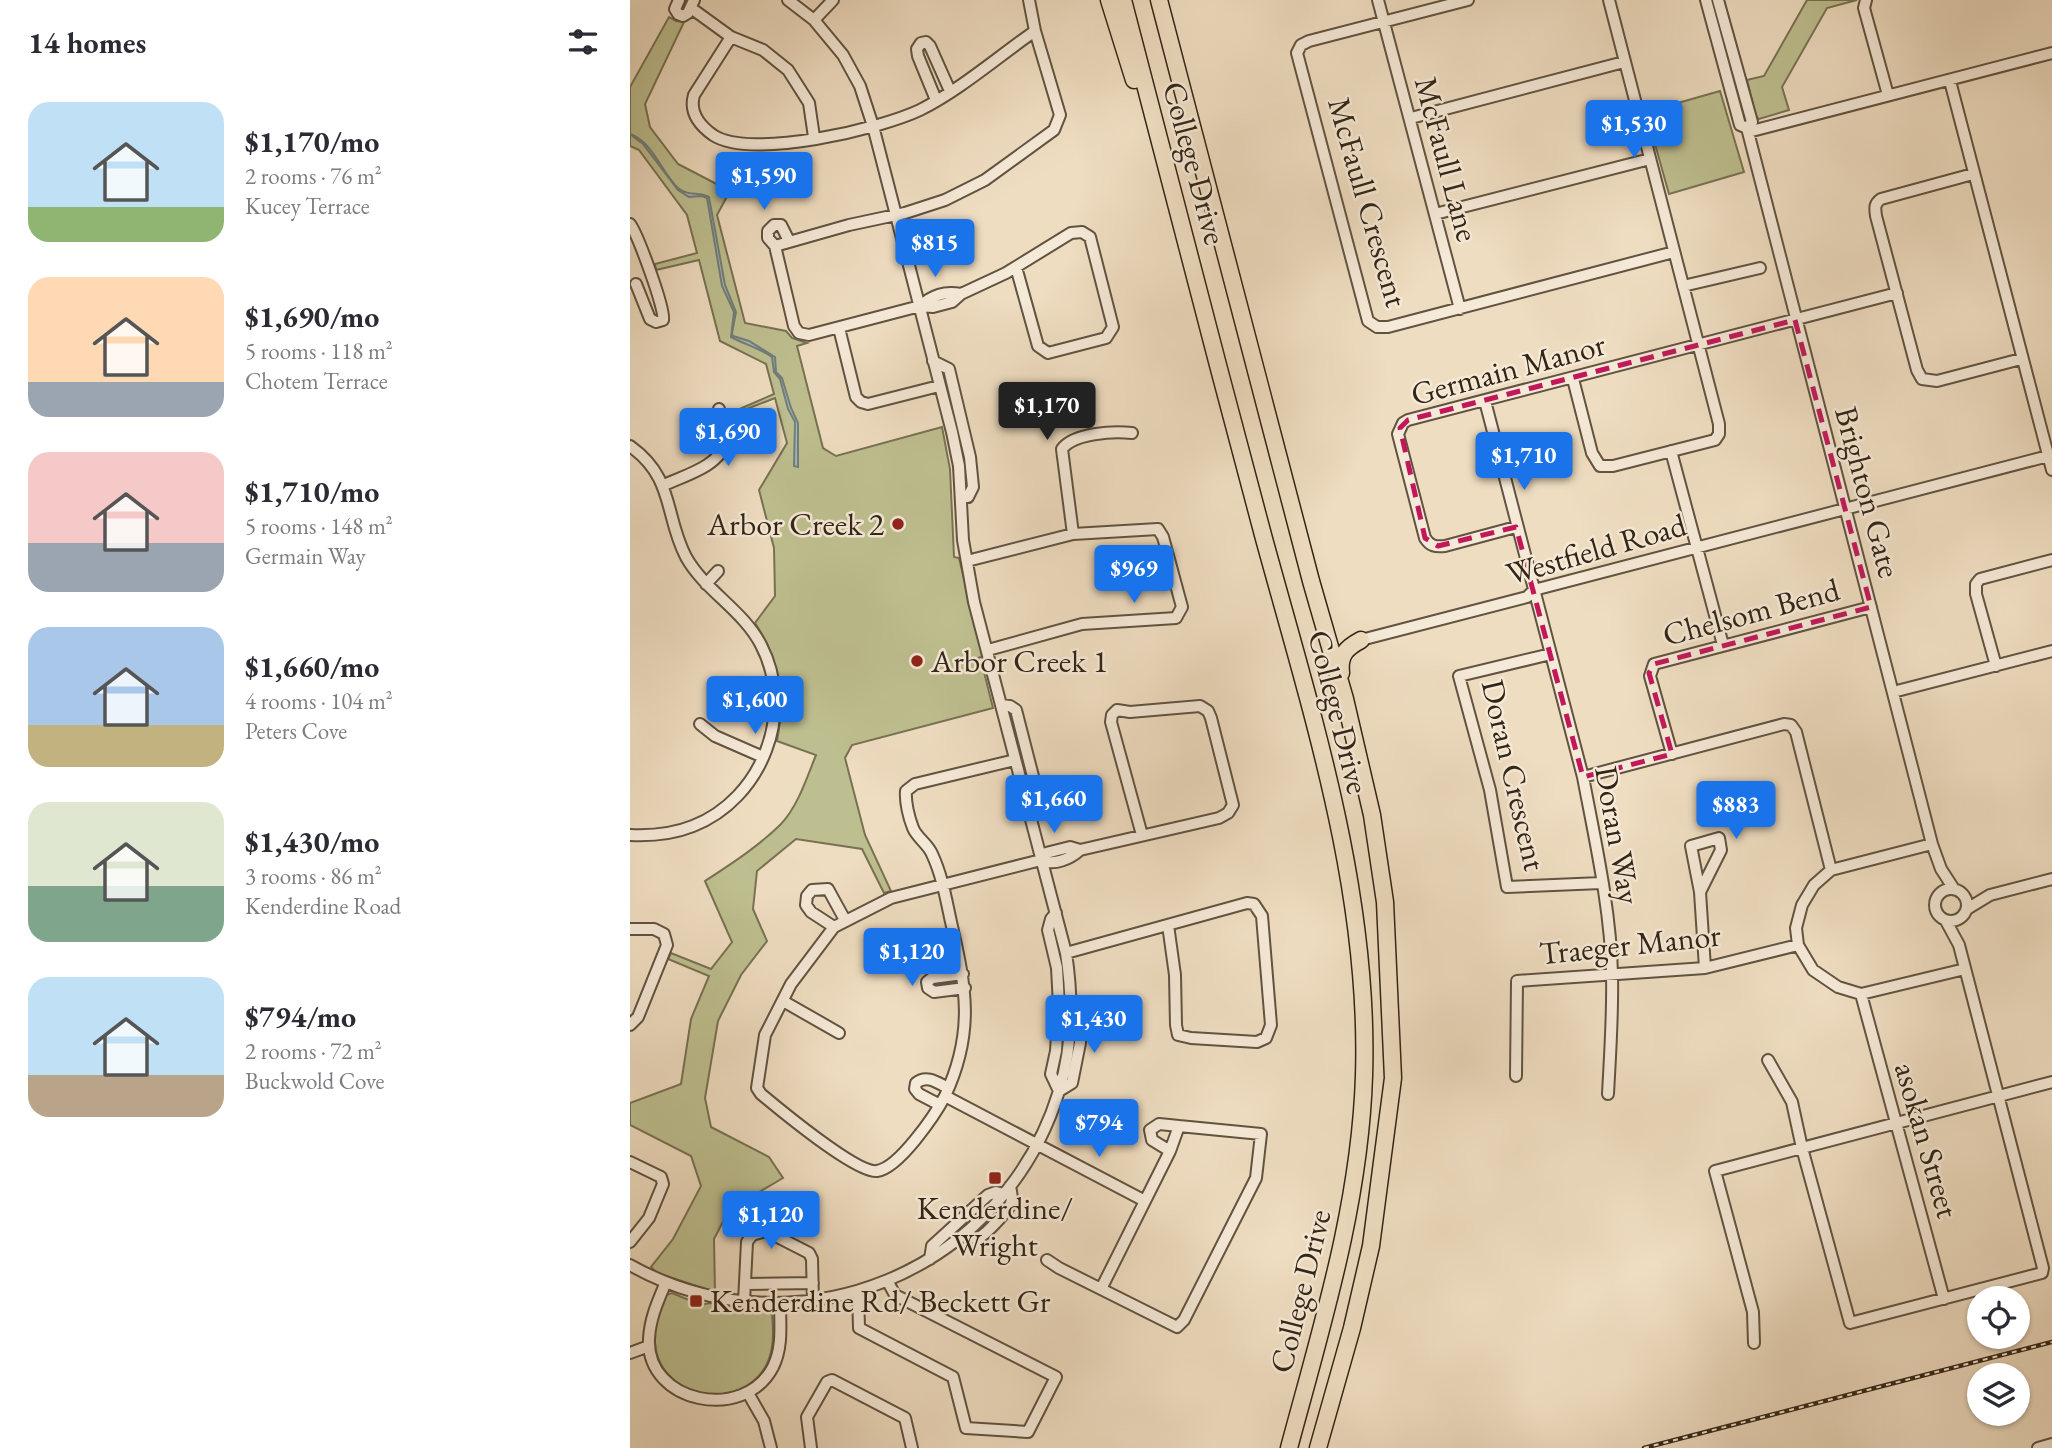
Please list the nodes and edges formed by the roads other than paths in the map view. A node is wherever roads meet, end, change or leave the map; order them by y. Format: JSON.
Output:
{"nodes":[{"id":1,"x":679,"y":0,"type":"edge"},
{"id":2,"x":789,"y":0,"type":"edge"},
{"id":3,"x":833,"y":0,"type":"edge"},
{"id":4,"x":1029,"y":0,"type":"edge"},
{"id":5,"x":1109,"y":0,"type":"edge"},
{"id":6,"x":1123,"y":0,"type":"edge"},
{"id":7,"x":1159,"y":0,"type":"edge"},
{"id":8,"x":1167,"y":0,"type":"edge"},
{"id":9,"x":1378,"y":0,"type":"edge"},
{"id":10,"x":1468,"y":0,"type":"edge"},
{"id":11,"x":1609,"y":0,"type":"edge"},
{"id":12,"x":1706,"y":0,"type":"edge"},
{"id":13,"x":1718,"y":0,"type":"edge"},
{"id":14,"x":1866,"y":0,"type":"edge"},
{"id":15,"x":691,"y":7,"type":"edge"},
{"id":16,"x":814,"y":20,"type":"junction"},
{"id":17,"x":1384,"y":22,"type":"junction"},
{"id":18,"x":1035,"y":31,"type":"junction"},
{"id":19,"x":729,"y":39,"type":"junction"},
{"id":20,"x":2052,"y":53,"type":"edge"},
{"id":21,"x":1624,"y":62,"type":"junction"},
{"id":22,"x":1950,"y":81,"type":"junction"},
{"id":23,"x":950,"y":91,"type":"junction"},
{"id":24,"x":1888,"y":95,"type":"junction"},
{"id":25,"x":936,"y":100,"type":"junction"},
{"id":26,"x":1411,"y":118,"type":"junction"},
{"id":27,"x":873,"y":126,"type":"junction"},
{"id":28,"x":1193,"y":130,"type":"junction"},
{"id":29,"x":1748,"y":130,"type":"junction"},
{"id":30,"x":814,"y":138,"type":"junction"},
{"id":31,"x":1650,"y":159,"type":"junction"},
{"id":32,"x":1973,"y":174,"type":"junction"},
{"id":33,"x":897,"y":214,"type":"junction"},
{"id":34,"x":1435,"y":214,"type":"junction"},
{"id":35,"x":630,"y":224,"type":"edge"},
{"id":36,"x":789,"y":241,"type":"junction"},
{"id":37,"x":775,"y":246,"type":"junction"},
{"id":38,"x":1674,"y":251,"type":"junction"},
{"id":39,"x":1016,"y":267,"type":"junction"},
{"id":40,"x":1760,"y":268,"type":"dead end"},
{"id":41,"x":649,"y":272,"type":"junction"},
{"id":42,"x":633,"y":286,"type":"edge"},
{"id":43,"x":1683,"y":286,"type":"junction"},
{"id":44,"x":1897,"y":293,"type":"junction"},
{"id":45,"x":1202,"y":300,"type":"junction"},
{"id":46,"x":920,"y":306,"type":"junction"},
{"id":47,"x":1460,"y":309,"type":"junction"},
{"id":48,"x":1795,"y":320,"type":"junction"},
{"id":49,"x":839,"y":328,"type":"junction"},
{"id":50,"x":1698,"y":345,"type":"junction"},
{"id":51,"x":2021,"y":359,"type":"junction"},
{"id":52,"x":933,"y":361,"type":"junction"},
{"id":53,"x":1573,"y":379,"type":"junction"},
{"id":54,"x":939,"y":386,"type":"junction"},
{"id":55,"x":1485,"y":401,"type":"junction"},
{"id":56,"x":719,"y":410,"type":"dead end"},
{"id":57,"x":1132,"y":433,"type":"dead end"},
{"id":58,"x":630,"y":446,"type":"edge"},
{"id":59,"x":1671,"y":451,"type":"junction"},
{"id":60,"x":2050,"y":455,"type":"edge"},
{"id":61,"x":2052,"y":470,"type":"edge"},
{"id":62,"x":664,"y":485,"type":"junction"},
{"id":63,"x":961,"y":497,"type":"junction"},
{"id":64,"x":1846,"y":509,"type":"junction"},
{"id":65,"x":1516,"y":527,"type":"junction"},
{"id":66,"x":1073,"y":534,"type":"junction"},
{"id":67,"x":1697,"y":548,"type":"junction"},
{"id":68,"x":2052,"y":560,"type":"edge"},
{"id":69,"x":967,"y":561,"type":"junction"},
{"id":70,"x":719,"y":571,"type":"dead end"},
{"id":71,"x":706,"y":584,"type":"junction"},
{"id":72,"x":1534,"y":590,"type":"junction"},
{"id":73,"x":1871,"y":607,"type":"junction"},
{"id":74,"x":1361,"y":640,"type":"joint"},
{"id":75,"x":1723,"y":645,"type":"junction"},
{"id":76,"x":988,"y":650,"type":"junction"},
{"id":77,"x":2052,"y":651,"type":"edge"},
{"id":78,"x":1551,"y":654,"type":"junction"},
{"id":79,"x":1996,"y":666,"type":"junction"},
{"id":80,"x":1893,"y":692,"type":"junction"},
{"id":81,"x":1345,"y":699,"type":"junction"},
{"id":82,"x":1001,"y":705,"type":"junction"},
{"id":83,"x":700,"y":724,"type":"dead end"},
{"id":84,"x":1672,"y":754,"type":"junction"},
{"id":85,"x":763,"y":757,"type":"junction"},
{"id":86,"x":1015,"y":760,"type":"junction"},
{"id":87,"x":1583,"y":777,"type":"junction"},
{"id":88,"x":1026,"y":801,"type":"junction"},
{"id":89,"x":630,"y":835,"type":"edge"},
{"id":90,"x":1142,"y":835,"type":"junction"},
{"id":91,"x":1932,"y":844,"type":"junction"},
{"id":92,"x":1041,"y":860,"type":"junction"},
{"id":93,"x":1941,"y":869,"type":"junction"},
{"id":94,"x":1831,"y":870,"type":"junction"},
{"id":95,"x":2052,"y":879,"type":"edge"},
{"id":96,"x":1601,"y":883,"type":"junction"},
{"id":97,"x":943,"y":884,"type":"junction"},
{"id":98,"x":1959,"y":891,"type":"junction"},
{"id":99,"x":1699,"y":892,"type":"junction"},
{"id":100,"x":1939,"y":894,"type":"junction"},
{"id":101,"x":1990,"y":895,"type":"junction"},
{"id":102,"x":1056,"y":913,"type":"junction"},
{"id":103,"x":1964,"y":914,"type":"junction"},
{"id":104,"x":845,"y":920,"type":"junction"},
{"id":105,"x":1946,"y":921,"type":"junction"},
{"id":106,"x":1168,"y":925,"type":"junction"},
{"id":107,"x":834,"y":927,"type":"junction"},
{"id":108,"x":630,"y":929,"type":"edge"},
{"id":109,"x":1798,"y":945,"type":"junction"},
{"id":110,"x":1959,"y":945,"type":"junction"},
{"id":111,"x":1066,"y":953,"type":"junction"},
{"id":112,"x":1705,"y":968,"type":"junction"},
{"id":113,"x":1965,"y":968,"type":"junction"},
{"id":114,"x":963,"y":974,"type":"junction"},
{"id":115,"x":1612,"y":975,"type":"junction"},
{"id":116,"x":965,"y":988,"type":"junction"},
{"id":117,"x":1861,"y":994,"type":"junction"},
{"id":118,"x":783,"y":1001,"type":"junction"},
{"id":119,"x":630,"y":1025,"type":"edge"},
{"id":120,"x":839,"y":1032,"type":"dead end"},
{"id":121,"x":1768,"y":1060,"type":"dead end"},
{"id":122,"x":1516,"y":1076,"type":"dead end"},
{"id":123,"x":2052,"y":1082,"type":"edge"},
{"id":124,"x":1059,"y":1091,"type":"junction"},
{"id":125,"x":1608,"y":1094,"type":"dead end"},
{"id":126,"x":944,"y":1096,"type":"junction"},
{"id":127,"x":1998,"y":1096,"type":"junction"},
{"id":128,"x":1898,"y":1124,"type":"junction"},
{"id":129,"x":1179,"y":1126,"type":"junction"},
{"id":130,"x":1037,"y":1144,"type":"junction"},
{"id":131,"x":1802,"y":1148,"type":"junction"},
{"id":132,"x":1170,"y":1151,"type":"junction"},
{"id":133,"x":630,"y":1162,"type":"edge"},
{"id":134,"x":1007,"y":1190,"type":"junction"},
{"id":135,"x":1145,"y":1201,"type":"junction"},
{"id":136,"x":630,"y":1242,"type":"edge"},
{"id":137,"x":930,"y":1259,"type":"junction"},
{"id":138,"x":1047,"y":1260,"type":"dead end"},
{"id":139,"x":630,"y":1265,"type":"edge"},
{"id":140,"x":666,"y":1282,"type":"junction"},
{"id":141,"x":888,"y":1282,"type":"junction"},
{"id":142,"x":813,"y":1283,"type":"junction"},
{"id":143,"x":745,"y":1284,"type":"junction"},
{"id":144,"x":1101,"y":1289,"type":"junction"},
{"id":145,"x":858,"y":1292,"type":"junction"},
{"id":146,"x":1944,"y":1299,"type":"junction"},
{"id":147,"x":813,"y":1301,"type":"junction"},
{"id":148,"x":744,"y":1302,"type":"junction"},
{"id":149,"x":780,"y":1303,"type":"junction"},
{"id":150,"x":1754,"y":1343,"type":"dead end"},
{"id":151,"x":649,"y":1346,"type":"junction"},
{"id":152,"x":630,"y":1353,"type":"edge"},
{"id":153,"x":748,"y":1393,"type":"junction"},
{"id":154,"x":2052,"y":1444,"type":"edge"},
{"id":155,"x":771,"y":1448,"type":"edge"},
{"id":156,"x":811,"y":1448,"type":"edge"},
{"id":157,"x":912,"y":1448,"type":"edge"},
{"id":158,"x":1289,"y":1448,"type":"edge"},
{"id":159,"x":1318,"y":1448,"type":"edge"},
{"id":160,"x":2038,"y":1448,"type":"edge"}],
"edges":[{"from":1,"to":15,"type":"street"},
{"from":2,"to":16,"type":"street"},
{"from":3,"to":16,"type":"street"},
{"from":4,"to":18,"type":"street"},
{"from":5,"to":45,"type":"highway"},
{"from":6,"to":45,"type":"highway","name":"College Drive"},
{"from":7,"to":28,"type":"highway","name":"College Drive"},
{"from":8,"to":28,"type":"highway"},
{"from":9,"to":17,"type":"street","name":"McFaull Lane"},
{"from":10,"to":17,"type":"street","name":"McFaull Crescent"},
{"from":11,"to":21,"type":"street"},
{"from":12,"to":29,"type":"street","name":"Brighton Gate"},
{"from":13,"to":29,"type":"street","name":"Brighton Gate"},
{"from":14,"to":24,"type":"street"},
{"from":15,"to":19,"type":"street"},
{"from":16,"to":27,"type":"street"},
{"from":17,"to":26,"type":"street","name":"McFaull Lane"},
{"from":17,"to":47,"type":"street","name":"McFaull Crescent"},
{"from":18,"to":23,"type":"street"},
{"from":18,"to":33,"type":"street"},
{"from":19,"to":30,"type":"street"},
{"from":19,"to":30,"type":"street"},
{"from":20,"to":22,"type":"street"},
{"from":21,"to":26,"type":"street"},
{"from":21,"to":31,"type":"street"},
{"from":22,"to":24,"type":"street"},
{"from":22,"to":32,"type":"street"},
{"from":23,"to":25,"type":"street"},
{"from":23,"to":25,"type":"street"},
{"from":24,"to":29,"type":"street"},
{"from":25,"to":27,"type":"street"},
{"from":26,"to":34,"type":"street","name":"McFaull Lane"},
{"from":27,"to":30,"type":"street"},
{"from":27,"to":33,"type":"street"},
{"from":28,"to":81,"type":"highway","name":"College Drive"},
{"from":29,"to":48,"type":"street","name":"Brighton Gate"},
{"from":31,"to":34,"type":"street"},
{"from":31,"to":38,"type":"street"},
{"from":32,"to":44,"type":"street"},
{"from":32,"to":51,"type":"street"},
{"from":33,"to":36,"type":"street"},
{"from":33,"to":46,"type":"street"},
{"from":34,"to":47,"type":"street","name":"McFaull Lane"},
{"from":35,"to":41,"type":"street"},
{"from":36,"to":37,"type":"street"},
{"from":36,"to":37,"type":"street"},
{"from":37,"to":49,"type":"street"},
{"from":38,"to":43,"type":"street"},
{"from":38,"to":47,"type":"street","name":"McFaull Crescent"},
{"from":39,"to":39,"type":"street"},
{"from":39,"to":46,"type":"street"},
{"from":40,"to":43,"type":"street"},
{"from":41,"to":42,"type":"street"},
{"from":41,"to":42,"type":"street"},
{"from":43,"to":50,"type":"street"},
{"from":44,"to":48,"type":"street","name":"Germain Manor"},
{"from":44,"to":51,"type":"street"},
{"from":45,"to":158,"type":"highway","name":"College Drive"},
{"from":46,"to":49,"type":"street"},
{"from":46,"to":52,"type":"street"},
{"from":48,"to":50,"type":"street","name":"Germain Manor"},
{"from":48,"to":64,"type":"street","name":"Brighton Gate"},
{"from":49,"to":54,"type":"street"},
{"from":50,"to":53,"type":"street","name":"Germain Manor"},
{"from":50,"to":59,"type":"street"},
{"from":51,"to":60,"type":"street"},
{"from":52,"to":54,"type":"street"},
{"from":52,"to":63,"type":"street"},
{"from":53,"to":55,"type":"street","name":"Germain Manor"},
{"from":53,"to":59,"type":"street"},
{"from":54,"to":63,"type":"street"},
{"from":55,"to":65,"type":"street","name":"Doran Way"},
{"from":55,"to":65,"type":"street","name":"Germain Manor"},
{"from":56,"to":62,"type":"street"},
{"from":57,"to":66,"type":"street"},
{"from":58,"to":62,"type":"street"},
{"from":59,"to":67,"type":"street"},
{"from":60,"to":61,"type":"street"},
{"from":60,"to":64,"type":"street","name":"Westfield Road"},
{"from":62,"to":71,"type":"street"},
{"from":63,"to":69,"type":"street"},
{"from":64,"to":67,"type":"street","name":"Westfield Road"},
{"from":64,"to":73,"type":"street","name":"Brighton Gate"},
{"from":65,"to":72,"type":"street","name":"Doran Way"},
{"from":66,"to":69,"type":"street"},
{"from":66,"to":76,"type":"street"},
{"from":67,"to":72,"type":"street","name":"Westfield Road"},
{"from":67,"to":75,"type":"street"},
{"from":68,"to":79,"type":"street"},
{"from":69,"to":76,"type":"street"},
{"from":70,"to":71,"type":"street"},
{"from":71,"to":85,"type":"street"},
{"from":72,"to":74,"type":"street","name":"Westfield Road"},
{"from":72,"to":78,"type":"street","name":"Doran Way"},
{"from":73,"to":75,"type":"street","name":"Chelsom Bend"},
{"from":73,"to":80,"type":"street","name":"Brighton Gate"},
{"from":74,"to":81,"type":"highway"},
{"from":75,"to":84,"type":"street","name":"Chelsom Bend"},
{"from":76,"to":82,"type":"street"},
{"from":77,"to":79,"type":"street"},
{"from":78,"to":87,"type":"street","name":"Doran Way"},
{"from":78,"to":96,"type":"street","name":"Doran Crescent"},
{"from":79,"to":80,"type":"street"},
{"from":80,"to":91,"type":"street","name":"Brighton Gate"},
{"from":81,"to":159,"type":"highway","name":"College Drive"},
{"from":82,"to":86,"type":"street"},
{"from":82,"to":88,"type":"street"},
{"from":83,"to":85,"type":"street"},
{"from":84,"to":87,"type":"street"},
{"from":84,"to":94,"type":"street"},
{"from":85,"to":89,"type":"street"},
{"from":86,"to":88,"type":"street"},
{"from":86,"to":97,"type":"street"},
{"from":87,"to":96,"type":"street","name":"Doran Way"},
{"from":88,"to":92,"type":"street"},
{"from":90,"to":90,"type":"street"},
{"from":90,"to":92,"type":"street"},
{"from":91,"to":93,"type":"street","name":"Brighton Gate"},
{"from":91,"to":94,"type":"street"},
{"from":92,"to":97,"type":"street"},
{"from":92,"to":102,"type":"street"},
{"from":93,"to":98,"type":"street","name":"Brighton Gate"},
{"from":93,"to":100,"type":"street","name":"Brighton Gate"},
{"from":94,"to":109,"type":"street"},
{"from":95,"to":101,"type":"street"},
{"from":96,"to":115,"type":"street","name":"Doran Way"},
{"from":97,"to":104,"type":"street"},
{"from":97,"to":114,"type":"street"},
{"from":98,"to":100,"type":"street"},
{"from":98,"to":101,"type":"street"},
{"from":98,"to":103,"type":"street"},
{"from":99,"to":99,"type":"street"},
{"from":99,"to":112,"type":"street"},
{"from":100,"to":105,"type":"street"},
{"from":101,"to":103,"type":"street"},
{"from":102,"to":111,"type":"street"},
{"from":102,"to":124,"type":"street"},
{"from":103,"to":105,"type":"street"},
{"from":103,"to":110,"type":"street"},
{"from":104,"to":107,"type":"street"},
{"from":104,"to":107,"type":"street"},
{"from":105,"to":110,"type":"street"},
{"from":106,"to":106,"type":"street"},
{"from":106,"to":111,"type":"street"},
{"from":107,"to":118,"type":"street"},
{"from":108,"to":119,"type":"street"},
{"from":109,"to":112,"type":"street","name":"Traeger Manor"},
{"from":109,"to":117,"type":"street"},
{"from":110,"to":113,"type":"street"},
{"from":111,"to":124,"type":"street"},
{"from":112,"to":115,"type":"street","name":"Traeger Manor"},
{"from":113,"to":117,"type":"street"},
{"from":113,"to":127,"type":"street"},
{"from":114,"to":116,"type":"street"},
{"from":114,"to":116,"type":"street"},
{"from":115,"to":122,"type":"street","name":"Traeger Manor"},
{"from":115,"to":125,"type":"street","name":"Doran Way"},
{"from":116,"to":126,"type":"street"},
{"from":117,"to":128,"type":"street","name":"asokan Street"},
{"from":118,"to":120,"type":"street"},
{"from":118,"to":126,"type":"street"},
{"from":121,"to":131,"type":"street"},
{"from":123,"to":127,"type":"street"},
{"from":124,"to":130,"type":"street"},
{"from":126,"to":130,"type":"street"},
{"from":127,"to":128,"type":"street"},
{"from":127,"to":146,"type":"street"},
{"from":128,"to":131,"type":"street"},
{"from":128,"to":146,"type":"street","name":"asokan Street"},
{"from":129,"to":132,"type":"street"},
{"from":129,"to":132,"type":"street"},
{"from":129,"to":144,"type":"street"},
{"from":130,"to":134,"type":"street"},
{"from":130,"to":135,"type":"street"},
{"from":131,"to":146,"type":"street"},
{"from":131,"to":150,"type":"street"},
{"from":132,"to":135,"type":"street"},
{"from":133,"to":136,"type":"street"},
{"from":134,"to":137,"type":"street"},
{"from":134,"to":137,"type":"street"},
{"from":135,"to":144,"type":"street"},
{"from":137,"to":141,"type":"street"},
{"from":138,"to":144,"type":"street"},
{"from":139,"to":140,"type":"street"},
{"from":140,"to":148,"type":"street"},
{"from":140,"to":151,"type":"street"},
{"from":141,"to":145,"type":"street"},
{"from":141,"to":145,"type":"street"},
{"from":142,"to":143,"type":"street"},
{"from":142,"to":143,"type":"street"},
{"from":142,"to":147,"type":"street"},
{"from":143,"to":148,"type":"street"},
{"from":145,"to":147,"type":"street"},
{"from":147,"to":149,"type":"street"},
{"from":148,"to":149,"type":"street"},
{"from":149,"to":153,"type":"street"},
{"from":151,"to":152,"type":"street"},
{"from":151,"to":153,"type":"street"},
{"from":153,"to":155,"type":"street"},
{"from":154,"to":160,"type":"street"},
{"from":156,"to":157,"type":"street"}]}
